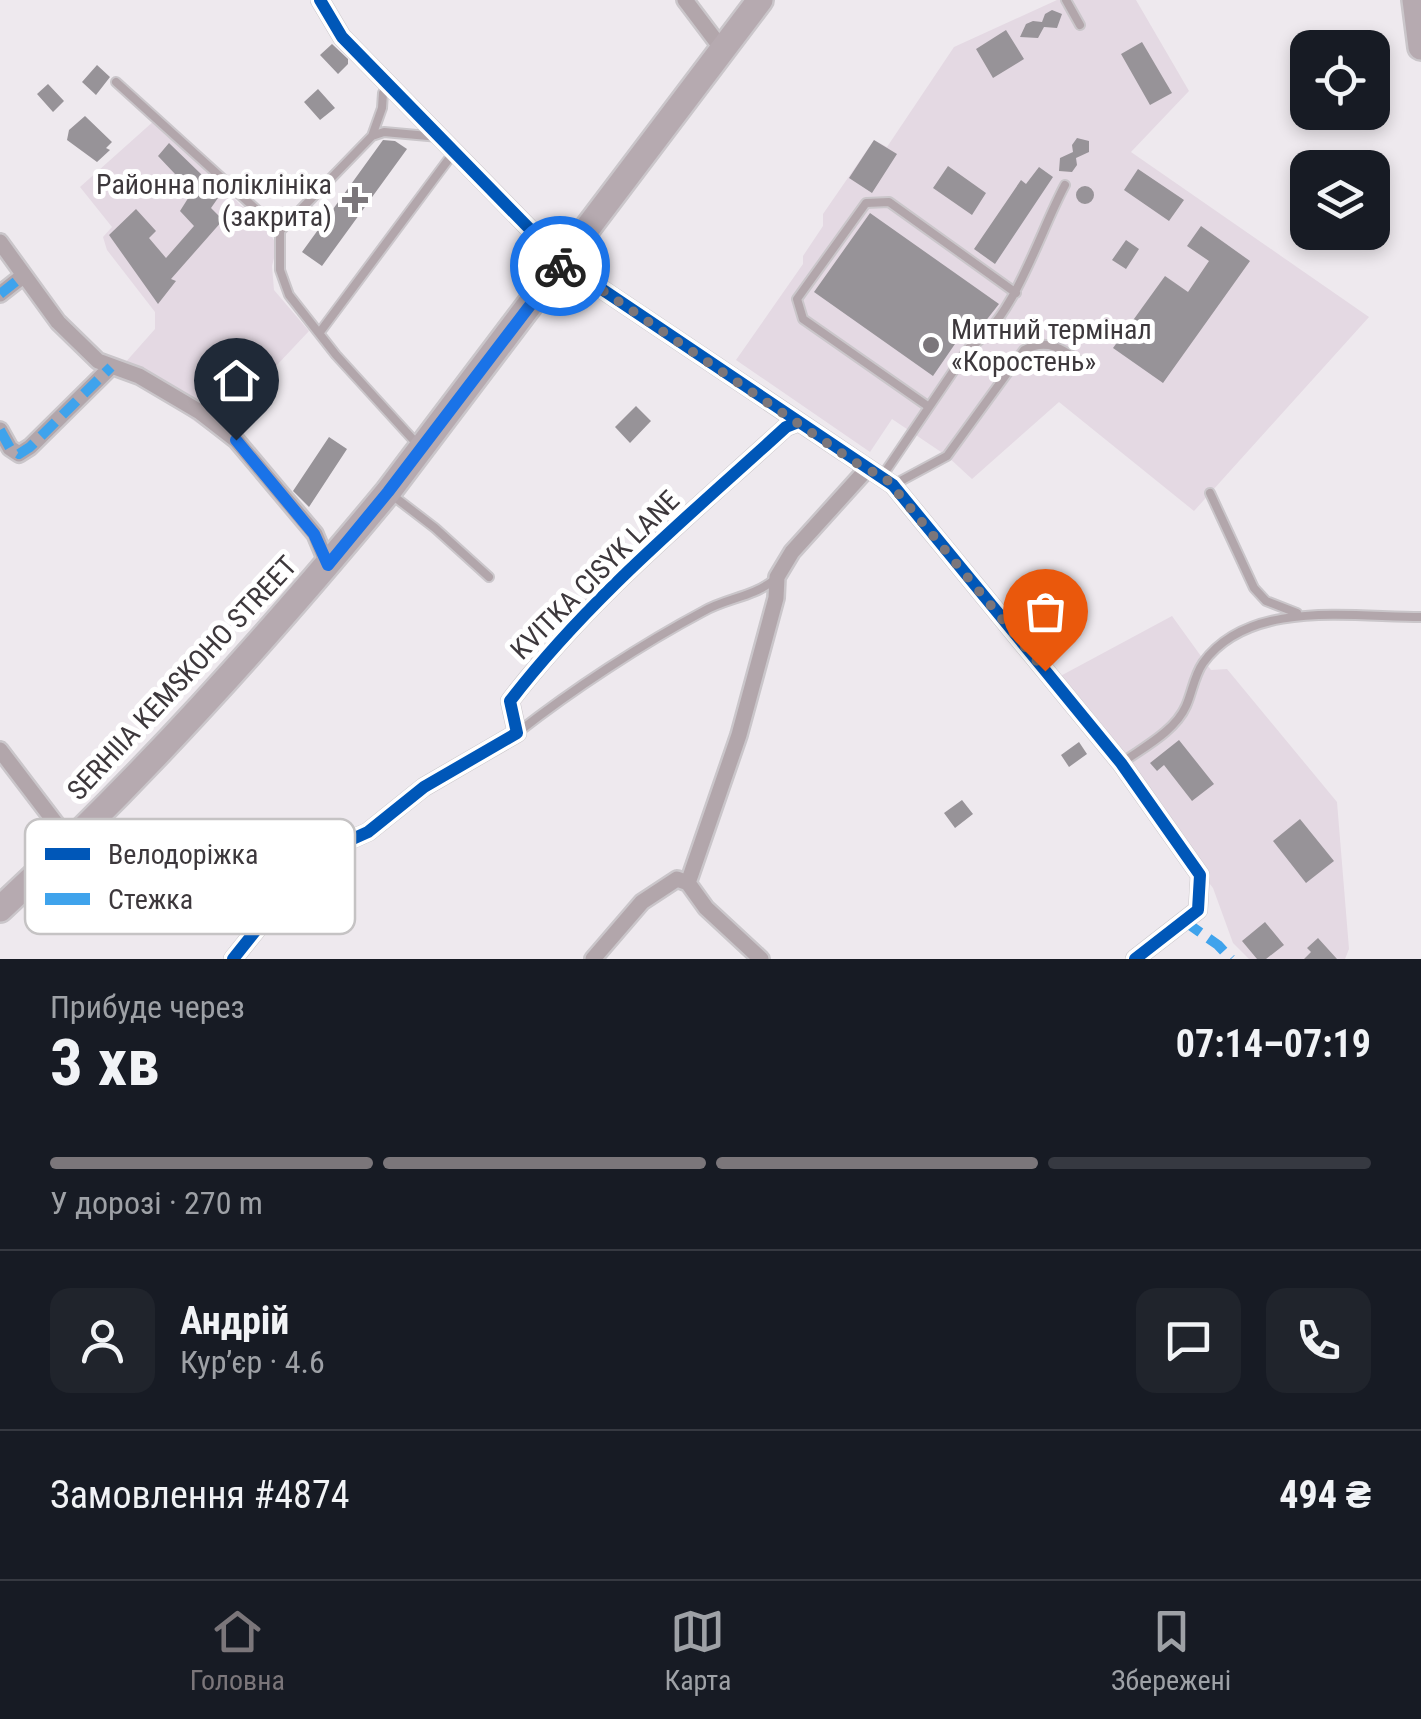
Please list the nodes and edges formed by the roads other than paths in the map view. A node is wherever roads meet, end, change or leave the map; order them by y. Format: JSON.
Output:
{"nodes":[{"id":1,"x":320,"y":0,"type":"edge"},
{"id":2,"x":685,"y":0,"type":"edge"},
{"id":3,"x":760,"y":0,"type":"edge"},
{"id":4,"x":1066,"y":0,"type":"edge"},
{"id":5,"x":1415,"y":0,"type":"edge"},
{"id":6,"x":1080,"y":24,"type":"dead end"},
{"id":7,"x":1421,"y":47,"type":"edge"},
{"id":8,"x":722,"y":50,"type":"junction"},
{"id":9,"x":116,"y":82,"type":"dead end"},
{"id":10,"x":389,"y":86,"type":"junction"},
{"id":11,"x":372,"y":136,"type":"junction"},
{"id":12,"x":440,"y":137,"type":"junction"},
{"id":13,"x":454,"y":152,"type":"junction"},
{"id":14,"x":1066,"y":185,"type":"dead end"},
{"id":15,"x":280,"y":231,"type":"junction"},
{"id":16,"x":0,"y":242,"type":"edge"},
{"id":17,"x":562,"y":263,"type":"junction"},
{"id":18,"x":23,"y":276,"type":"junction"},
{"id":19,"x":1016,"y":292,"type":"junction"},
{"id":20,"x":0,"y":294,"type":"edge"},
{"id":21,"x":320,"y":332,"type":"junction"},
{"id":22,"x":111,"y":366,"type":"junction"},
{"id":23,"x":1090,"y":368,"type":"dead end"},
{"id":24,"x":929,"y":406,"type":"junction"},
{"id":25,"x":796,"y":423,"type":"junction"},
{"id":26,"x":0,"y":430,"type":"edge"},
{"id":27,"x":422,"y":448,"type":"junction"},
{"id":28,"x":881,"y":477,"type":"junction"},
{"id":29,"x":388,"y":492,"type":"junction"},
{"id":30,"x":1210,"y":493,"type":"dead end"},
{"id":31,"x":328,"y":565,"type":"junction"},
{"id":32,"x":489,"y":577,"type":"dead end"},
{"id":33,"x":777,"y":577,"type":"junction"},
{"id":34,"x":1316,"y":617,"type":"junction"},
{"id":35,"x":1421,"y":617,"type":"edge"},
{"id":36,"x":517,"y":732,"type":"junction"},
{"id":37,"x":0,"y":750,"type":"edge"},
{"id":38,"x":1121,"y":764,"type":"junction"},
{"id":39,"x":52,"y":819,"type":"edge"},
{"id":40,"x":93,"y":819,"type":"edge"},
{"id":41,"x":355,"y":838,"type":"edge"},
{"id":42,"x":688,"y":883,"type":"junction"},
{"id":43,"x":25,"y":885,"type":"edge"},
{"id":44,"x":0,"y":909,"type":"edge"},
{"id":45,"x":253,"y":934,"type":"edge"},
{"id":46,"x":233,"y":959,"type":"edge"},
{"id":47,"x":593,"y":959,"type":"edge"},
{"id":48,"x":762,"y":959,"type":"edge"},
{"id":49,"x":1135,"y":959,"type":"edge"}],
"edges":[{"from":1,"to":10,"type":"street"},
{"from":2,"to":8,"type":"street"},
{"from":3,"to":8,"type":"highway","name":"SERHIIA KEMSKOHO STREET"},
{"from":4,"to":6,"type":"lane"},
{"from":5,"to":7,"type":"highway"},
{"from":8,"to":17,"type":"highway","name":"SERHIIA KEMSKOHO STREET"},
{"from":9,"to":15,"type":"lane"},
{"from":10,"to":11,"type":"lane"},
{"from":10,"to":12,"type":"street"},
{"from":11,"to":12,"type":"lane"},
{"from":11,"to":15,"type":"lane"},
{"from":12,"to":13,"type":"street"},
{"from":13,"to":17,"type":"street"},
{"from":13,"to":21,"type":"lane"},
{"from":14,"to":19,"type":"lane"},
{"from":15,"to":21,"type":"lane"},
{"from":16,"to":18,"type":"street"},
{"from":17,"to":25,"type":"street"},
{"from":17,"to":27,"type":"highway","name":"SERHIIA KEMSKOHO STREET"},
{"from":18,"to":20,"type":"street"},
{"from":18,"to":22,"type":"street"},
{"from":19,"to":24,"type":"lane"},
{"from":19,"to":24,"type":"lane"},
{"from":21,"to":27,"type":"lane"},
{"from":22,"to":26,"type":"street"},
{"from":22,"to":31,"type":"street"},
{"from":23,"to":28,"type":"lane"},
{"from":24,"to":28,"type":"lane"},
{"from":25,"to":28,"type":"street"},
{"from":25,"to":36,"type":"street","name":"KVITKA CISYK LANE"},
{"from":27,"to":29,"type":"highway","name":"SERHIIA KEMSKOHO STREET"},
{"from":28,"to":33,"type":"street"},
{"from":28,"to":38,"type":"street"},
{"from":29,"to":31,"type":"highway","name":"SERHIIA KEMSKOHO STREET"},
{"from":29,"to":32,"type":"lane"},
{"from":30,"to":34,"type":"lane"},
{"from":31,"to":40,"type":"highway","name":"SERHIIA KEMSKOHO STREET"},
{"from":33,"to":36,"type":"lane"},
{"from":33,"to":42,"type":"street"},
{"from":34,"to":35,"type":"lane"},
{"from":34,"to":38,"type":"lane"},
{"from":36,"to":41,"type":"street"},
{"from":37,"to":39,"type":"street"},
{"from":38,"to":49,"type":"street"},
{"from":42,"to":47,"type":"street"},
{"from":42,"to":48,"type":"street"},
{"from":43,"to":44,"type":"highway","name":"SERHIIA KEMSKOHO STREET"},
{"from":45,"to":46,"type":"street"}]}
